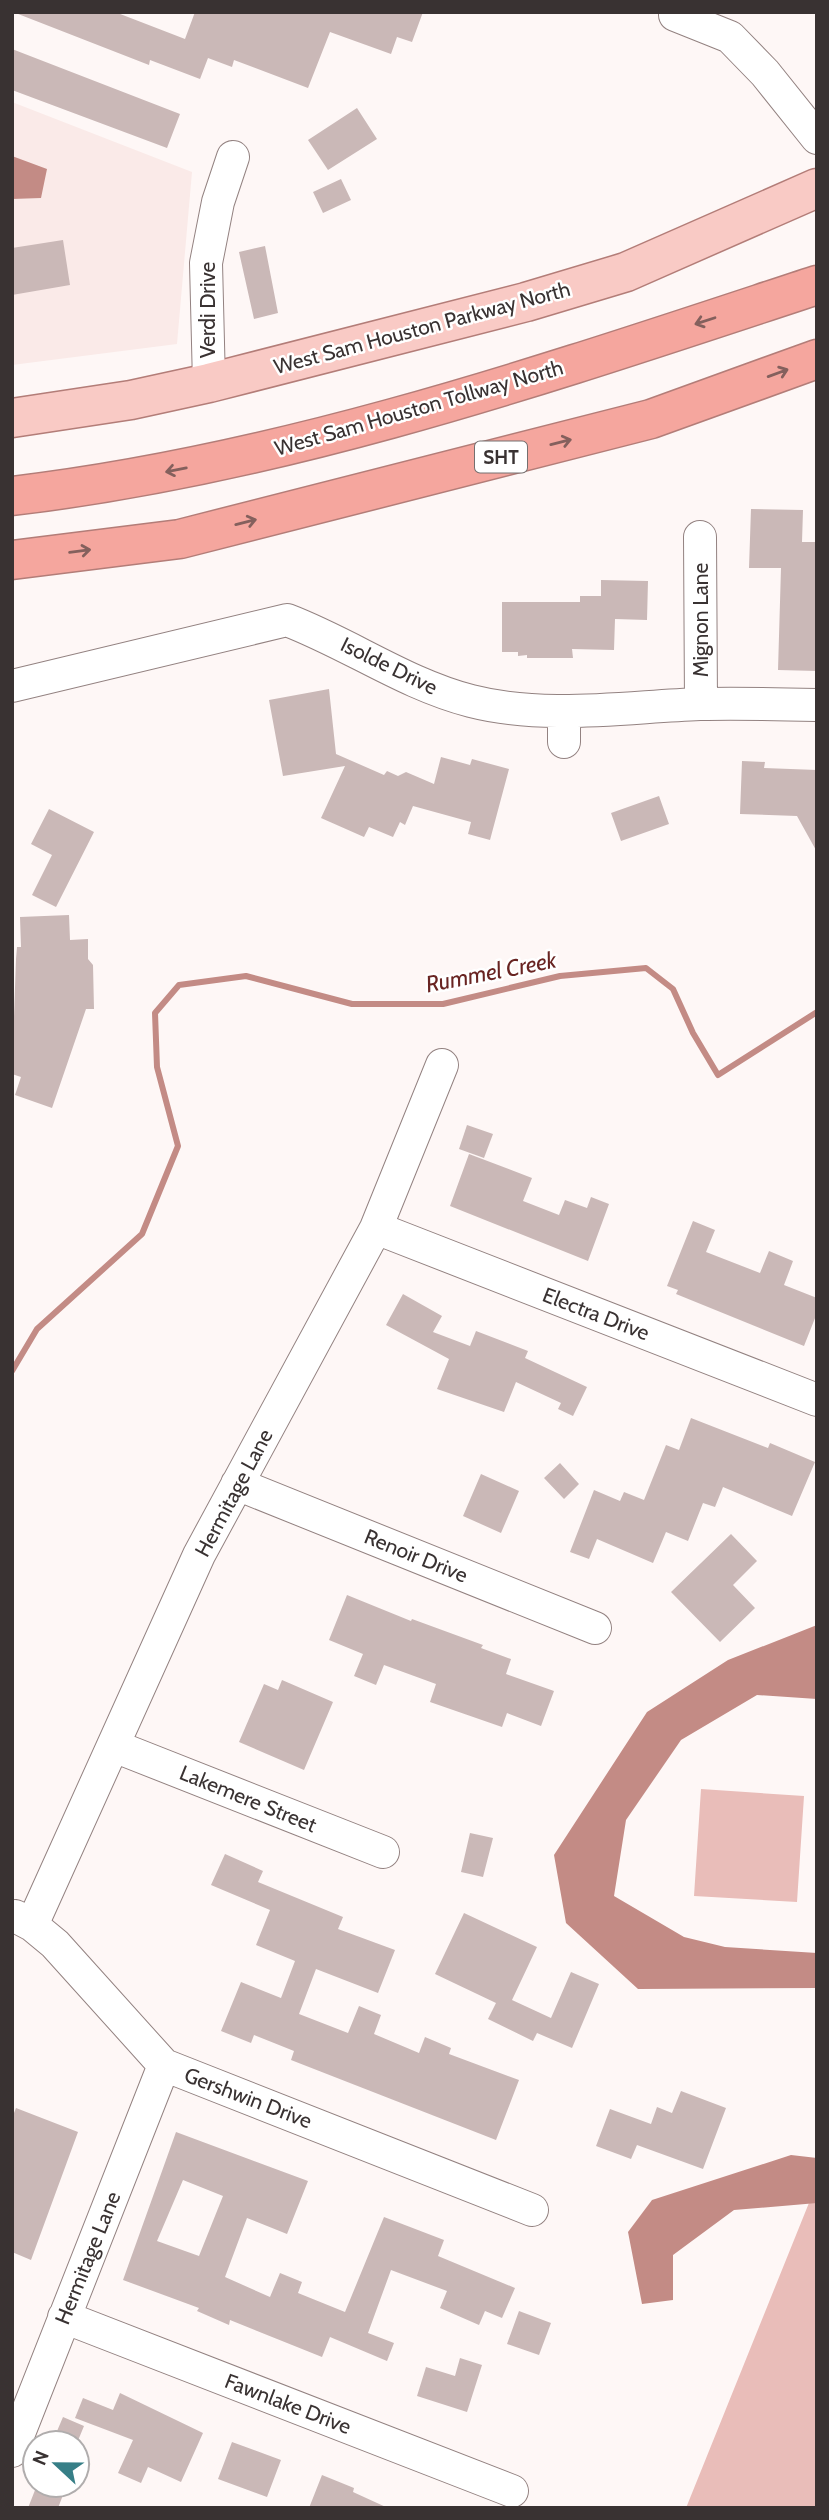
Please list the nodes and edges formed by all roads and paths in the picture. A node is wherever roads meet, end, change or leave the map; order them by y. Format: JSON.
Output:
{"nodes":[{"id":1,"x":675,"y":16,"type":"dead end"},
{"id":2,"x":817,"y":138,"type":"edge"},
{"id":3,"x":233,"y":156,"type":"dead end"},
{"id":4,"x":817,"y":188,"type":"edge"},
{"id":5,"x":817,"y":285,"type":"edge"},
{"id":6,"x":817,"y":359,"type":"edge"},
{"id":7,"x":209,"y":383,"type":"junction"},
{"id":8,"x":12,"y":418,"type":"edge"},
{"id":9,"x":12,"y":496,"type":"edge"},
{"id":10,"x":700,"y":537,"type":"dead end"},
{"id":11,"x":12,"y":560,"type":"edge"},
{"id":12,"x":12,"y":686,"type":"edge"},
{"id":13,"x":701,"y":704,"type":"junction"},
{"id":14,"x":817,"y":705,"type":"edge"},
{"id":15,"x":442,"y":1065,"type":"dead end"},
{"id":16,"x":376,"y":1228,"type":"junction"},
{"id":17,"x":817,"y":1400,"type":"edge"},
{"id":18,"x":237,"y":1484,"type":"junction"},
{"id":19,"x":595,"y":1628,"type":"dead end"},
{"id":20,"x":114,"y":1746,"type":"junction"},
{"id":21,"x":383,"y":1852,"type":"dead end"},
{"id":22,"x":22,"y":1920,"type":"edge"},
{"id":23,"x":164,"y":2065,"type":"junction"},
{"id":24,"x":532,"y":2210,"type":"dead end"},
{"id":25,"x":64,"y":2317,"type":"junction"},
{"id":26,"x":12,"y":2451,"type":"edge"},
{"id":27,"x":512,"y":2491,"type":"dead end"}],
"edges":[{"from":1,"to":2,"type":"street"},
{"from":3,"to":7,"type":"street","name":"Verdi Drive"},
{"from":4,"to":7,"type":"main road","name":"West Sam Houston Parkway North"},
{"from":5,"to":9,"type":"highway","name":"West Sam Houston Tollway North","one_way":true},
{"from":11,"to":6,"type":"highway","number":"SHT","one_way":true},
{"from":7,"to":8,"type":"main road","name":"West Sam Houston Parkway North"},
{"from":10,"to":13,"type":"street","name":"Mignon Lane"},
{"from":12,"to":13,"type":"street","name":"Isolde Drive"},
{"from":13,"to":14,"type":"street","name":"Isolde Drive"},
{"from":15,"to":16,"type":"street","name":"Hermitage Lane"},
{"from":16,"to":17,"type":"street","name":"Electra Drive"},
{"from":16,"to":18,"type":"street","name":"Hermitage Lane"},
{"from":18,"to":19,"type":"street","name":"Renoir Drive"},
{"from":18,"to":20,"type":"street","name":"Hermitage Lane"},
{"from":20,"to":21,"type":"street","name":"Lakemere Street"},
{"from":20,"to":22,"type":"street","name":"Hermitage Lane"},
{"from":22,"to":23,"type":"street","name":"Gershwin Drive"},
{"from":23,"to":24,"type":"street","name":"Gershwin Drive"},
{"from":23,"to":25,"type":"street","name":"Hermitage Lane"},
{"from":25,"to":26,"type":"street","name":"Hermitage Lane"},
{"from":25,"to":27,"type":"street","name":"Fawnlake Drive"}]}
